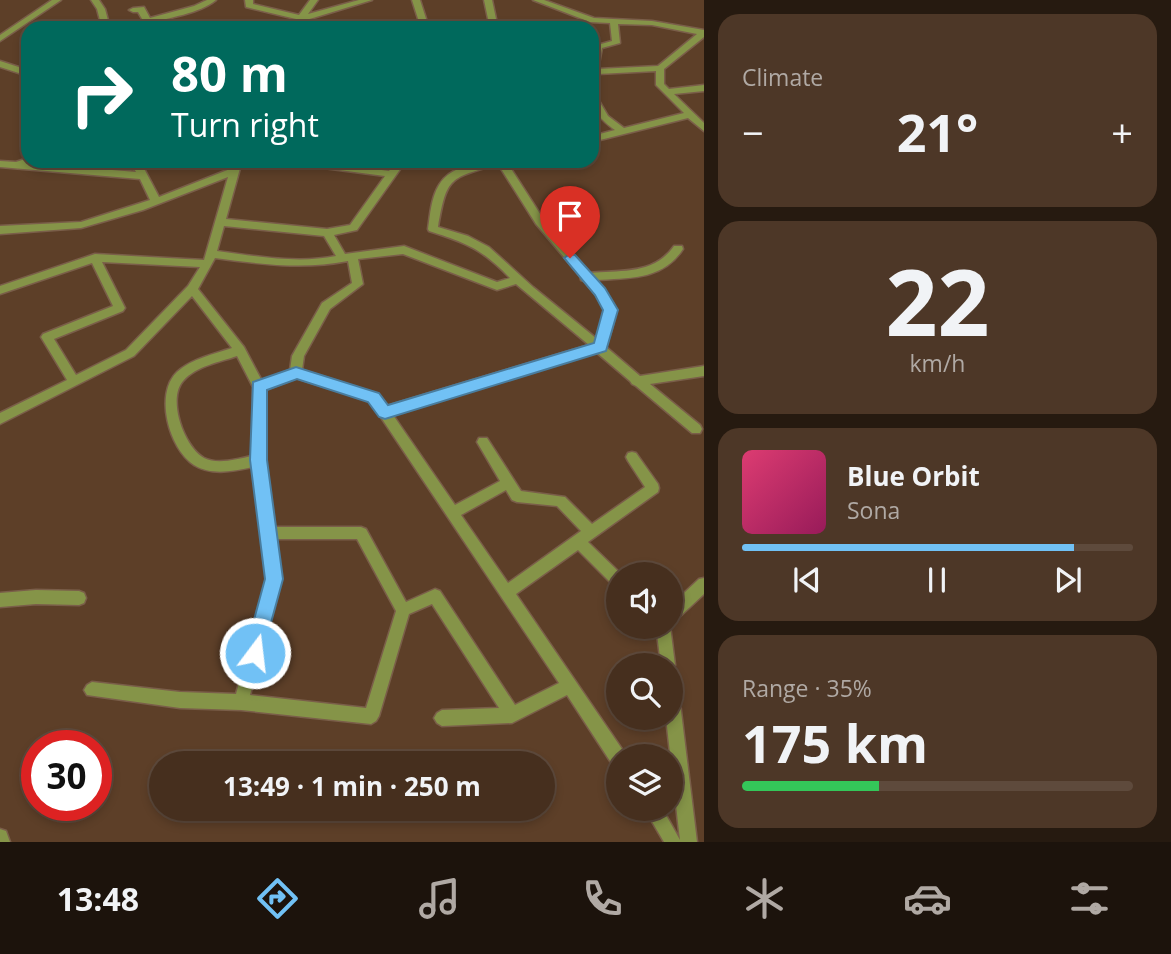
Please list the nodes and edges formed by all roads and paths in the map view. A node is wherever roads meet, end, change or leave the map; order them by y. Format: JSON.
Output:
{"nodes":[{"id":1,"x":57,"y":0,"type":"edge"},
{"id":2,"x":95,"y":0,"type":"edge"},
{"id":3,"x":212,"y":0,"type":"edge"},
{"id":4,"x":249,"y":0,"type":"edge"},
{"id":5,"x":314,"y":0,"type":"edge"},
{"id":6,"x":368,"y":0,"type":"edge"},
{"id":7,"x":416,"y":0,"type":"edge"},
{"id":8,"x":488,"y":0,"type":"edge"},
{"id":9,"x":537,"y":0,"type":"edge"},
{"id":10,"x":133,"y":10,"type":"dead end"},
{"id":11,"x":301,"y":18,"type":"junction"},
{"id":12,"x":26,"y":21,"type":"edge"},
{"id":13,"x":104,"y":21,"type":"edge"},
{"id":14,"x":147,"y":21,"type":"edge"},
{"id":15,"x":150,"y":21,"type":"edge"},
{"id":16,"x":299,"y":21,"type":"edge"},
{"id":17,"x":423,"y":21,"type":"edge"},
{"id":18,"x":493,"y":21,"type":"edge"},
{"id":19,"x":614,"y":21,"type":"junction"},
{"id":20,"x":21,"y":25,"type":"edge"},
{"id":21,"x":704,"y":33,"type":"edge"},
{"id":22,"x":0,"y":39,"type":"edge"},
{"id":23,"x":599,"y":46,"type":"edge"},
{"id":24,"x":0,"y":64,"type":"edge"},
{"id":25,"x":660,"y":68,"type":"junction"},
{"id":26,"x":21,"y":71,"type":"edge"},
{"id":27,"x":599,"y":74,"type":"edge"},
{"id":28,"x":704,"y":88,"type":"edge"},
{"id":29,"x":666,"y":92,"type":"junction"},
{"id":30,"x":599,"y":109,"type":"edge"},
{"id":31,"x":690,"y":115,"type":"junction"},
{"id":32,"x":704,"y":128,"type":"edge"},
{"id":33,"x":623,"y":132,"type":"junction"},
{"id":34,"x":599,"y":137,"type":"edge"},
{"id":35,"x":0,"y":164,"type":"edge"},
{"id":36,"x":21,"y":164,"type":"edge"},
{"id":37,"x":17,"y":166,"type":"junction"},
{"id":38,"x":21,"y":166,"type":"edge"},
{"id":39,"x":42,"y":168,"type":"edge"},
{"id":40,"x":138,"y":168,"type":"edge"},
{"id":41,"x":231,"y":168,"type":"edge"},
{"id":42,"x":235,"y":168,"type":"edge"},
{"id":43,"x":345,"y":168,"type":"edge"},
{"id":44,"x":395,"y":168,"type":"edge"},
{"id":45,"x":475,"y":168,"type":"edge"},
{"id":46,"x":503,"y":168,"type":"edge"},
{"id":47,"x":390,"y":174,"type":"junction"},
{"id":48,"x":141,"y":176,"type":"junction"},
{"id":49,"x":156,"y":201,"type":"junction"},
{"id":50,"x":220,"y":222,"type":"junction"},
{"id":51,"x":0,"y":230,"type":"edge"},
{"id":52,"x":327,"y":233,"type":"junction"},
{"id":53,"x":678,"y":249,"type":"dead end"},
{"id":54,"x":347,"y":257,"type":"junction"},
{"id":55,"x":96,"y":258,"type":"junction"},
{"id":56,"x":209,"y":259,"type":"junction"},
{"id":57,"x":585,"y":277,"type":"junction"},
{"id":58,"x":516,"y":280,"type":"junction"},
{"id":59,"x":192,"y":289,"type":"junction"},
{"id":60,"x":0,"y":290,"type":"edge"},
{"id":61,"x":601,"y":346,"type":"junction"},
{"id":62,"x":240,"y":350,"type":"junction"},
{"id":63,"x":704,"y":371,"type":"edge"},
{"id":64,"x":296,"y":373,"type":"junction"},
{"id":65,"x":74,"y":381,"type":"junction"},
{"id":66,"x":636,"y":381,"type":"junction"},
{"id":67,"x":259,"y":387,"type":"junction"},
{"id":68,"x":385,"y":412,"type":"junction"},
{"id":69,"x":0,"y":419,"type":"edge"},
{"id":70,"x":696,"y":429,"type":"dead end"},
{"id":71,"x":483,"y":442,"type":"dead end"},
{"id":72,"x":632,"y":457,"type":"dead end"},
{"id":73,"x":258,"y":460,"type":"junction"},
{"id":74,"x":510,"y":482,"type":"junction"},
{"id":75,"x":453,"y":513,"type":"junction"},
{"id":76,"x":591,"y":532,"type":"junction"},
{"id":77,"x":269,"y":533,"type":"junction"},
{"id":78,"x":578,"y":541,"type":"junction"},
{"id":79,"x":606,"y":568,"type":"edge"},
{"id":80,"x":704,"y":584,"type":"edge"},
{"id":81,"x":506,"y":593,"type":"junction"},
{"id":82,"x":79,"y":598,"type":"dead end"},
{"id":83,"x":0,"y":600,"type":"edge"},
{"id":84,"x":683,"y":603,"type":"edge"},
{"id":85,"x":403,"y":610,"type":"junction"},
{"id":86,"x":569,"y":687,"type":"junction"},
{"id":87,"x":92,"y":690,"type":"dead end"},
{"id":88,"x":242,"y":702,"type":"junction"},
{"id":89,"x":512,"y":715,"type":"junction"},
{"id":90,"x":442,"y":718,"type":"dead end"},
{"id":91,"x":676,"y":730,"type":"edge"},
{"id":92,"x":608,"y":744,"type":"edge"},
{"id":93,"x":660,"y":821,"type":"edge"},
{"id":94,"x":673,"y":842,"type":"edge"},
{"id":95,"x":690,"y":842,"type":"edge"}],
"edges":[{"from":1,"to":12,"type":"street"},
{"from":2,"to":13,"type":"street"},
{"from":3,"to":15,"type":"street"},
{"from":4,"to":11,"type":"street"},
{"from":5,"to":11,"type":"street"},
{"from":6,"to":11,"type":"street"},
{"from":7,"to":17,"type":"street"},
{"from":8,"to":18,"type":"street"},
{"from":9,"to":19,"type":"street"},
{"from":10,"to":14,"type":"street"},
{"from":11,"to":16,"type":"street"},
{"from":19,"to":21,"type":"street"},
{"from":19,"to":23,"type":"street"},
{"from":20,"to":22,"type":"street"},
{"from":21,"to":25,"type":"street"},
{"from":24,"to":26,"type":"street"},
{"from":25,"to":27,"type":"street"},
{"from":25,"to":29,"type":"street"},
{"from":28,"to":29,"type":"street"},
{"from":29,"to":31,"type":"street"},
{"from":30,"to":33,"type":"street"},
{"from":31,"to":32,"type":"street"},
{"from":31,"to":33,"type":"street"},
{"from":33,"to":34,"type":"street"},
{"from":35,"to":37,"type":"street"},
{"from":36,"to":37,"type":"street"},
{"from":37,"to":38,"type":"street"},
{"from":39,"to":48,"type":"street"},
{"from":40,"to":48,"type":"street"},
{"from":41,"to":49,"type":"street"},
{"from":42,"to":50,"type":"street"},
{"from":43,"to":47,"type":"street"},
{"from":44,"to":47,"type":"street"},
{"from":45,"to":58,"type":"street"},
{"from":46,"to":57,"type":"street"},
{"from":47,"to":52,"type":"street"},
{"from":48,"to":49,"type":"street"},
{"from":49,"to":51,"type":"street"},
{"from":50,"to":52,"type":"street"},
{"from":50,"to":56,"type":"street"},
{"from":52,"to":54,"type":"street"},
{"from":53,"to":57,"type":"street"},
{"from":54,"to":56,"type":"street"},
{"from":54,"to":58,"type":"street"},
{"from":54,"to":64,"type":"street"},
{"from":55,"to":56,"type":"street"},
{"from":55,"to":60,"type":"street"},
{"from":55,"to":65,"type":"street"},
{"from":56,"to":59,"type":"street"},
{"from":57,"to":61,"type":"street"},
{"from":58,"to":61,"type":"street"},
{"from":59,"to":62,"type":"street"},
{"from":59,"to":65,"type":"street"},
{"from":61,"to":66,"type":"street"},
{"from":61,"to":68,"type":"street"},
{"from":62,"to":67,"type":"street"},
{"from":62,"to":73,"type":"street"},
{"from":63,"to":66,"type":"street"},
{"from":64,"to":67,"type":"street"},
{"from":64,"to":68,"type":"street"},
{"from":65,"to":69,"type":"street"},
{"from":66,"to":70,"type":"street"},
{"from":67,"to":73,"type":"street"},
{"from":68,"to":75,"type":"street"},
{"from":71,"to":74,"type":"street"},
{"from":72,"to":76,"type":"street"},
{"from":73,"to":77,"type":"street"},
{"from":74,"to":75,"type":"street"},
{"from":74,"to":76,"type":"street"},
{"from":75,"to":81,"type":"street"},
{"from":76,"to":78,"type":"street"},
{"from":77,"to":85,"type":"street"},
{"from":77,"to":88,"type":"street"},
{"from":78,"to":79,"type":"street"},
{"from":78,"to":81,"type":"street"},
{"from":80,"to":84,"type":"street"},
{"from":81,"to":86,"type":"street"},
{"from":82,"to":83,"type":"street"},
{"from":85,"to":88,"type":"street"},
{"from":85,"to":89,"type":"street"},
{"from":86,"to":89,"type":"street"},
{"from":86,"to":92,"type":"street"},
{"from":87,"to":88,"type":"street"},
{"from":89,"to":90,"type":"street"},
{"from":91,"to":95,"type":"street"},
{"from":93,"to":94,"type":"street"}]}
